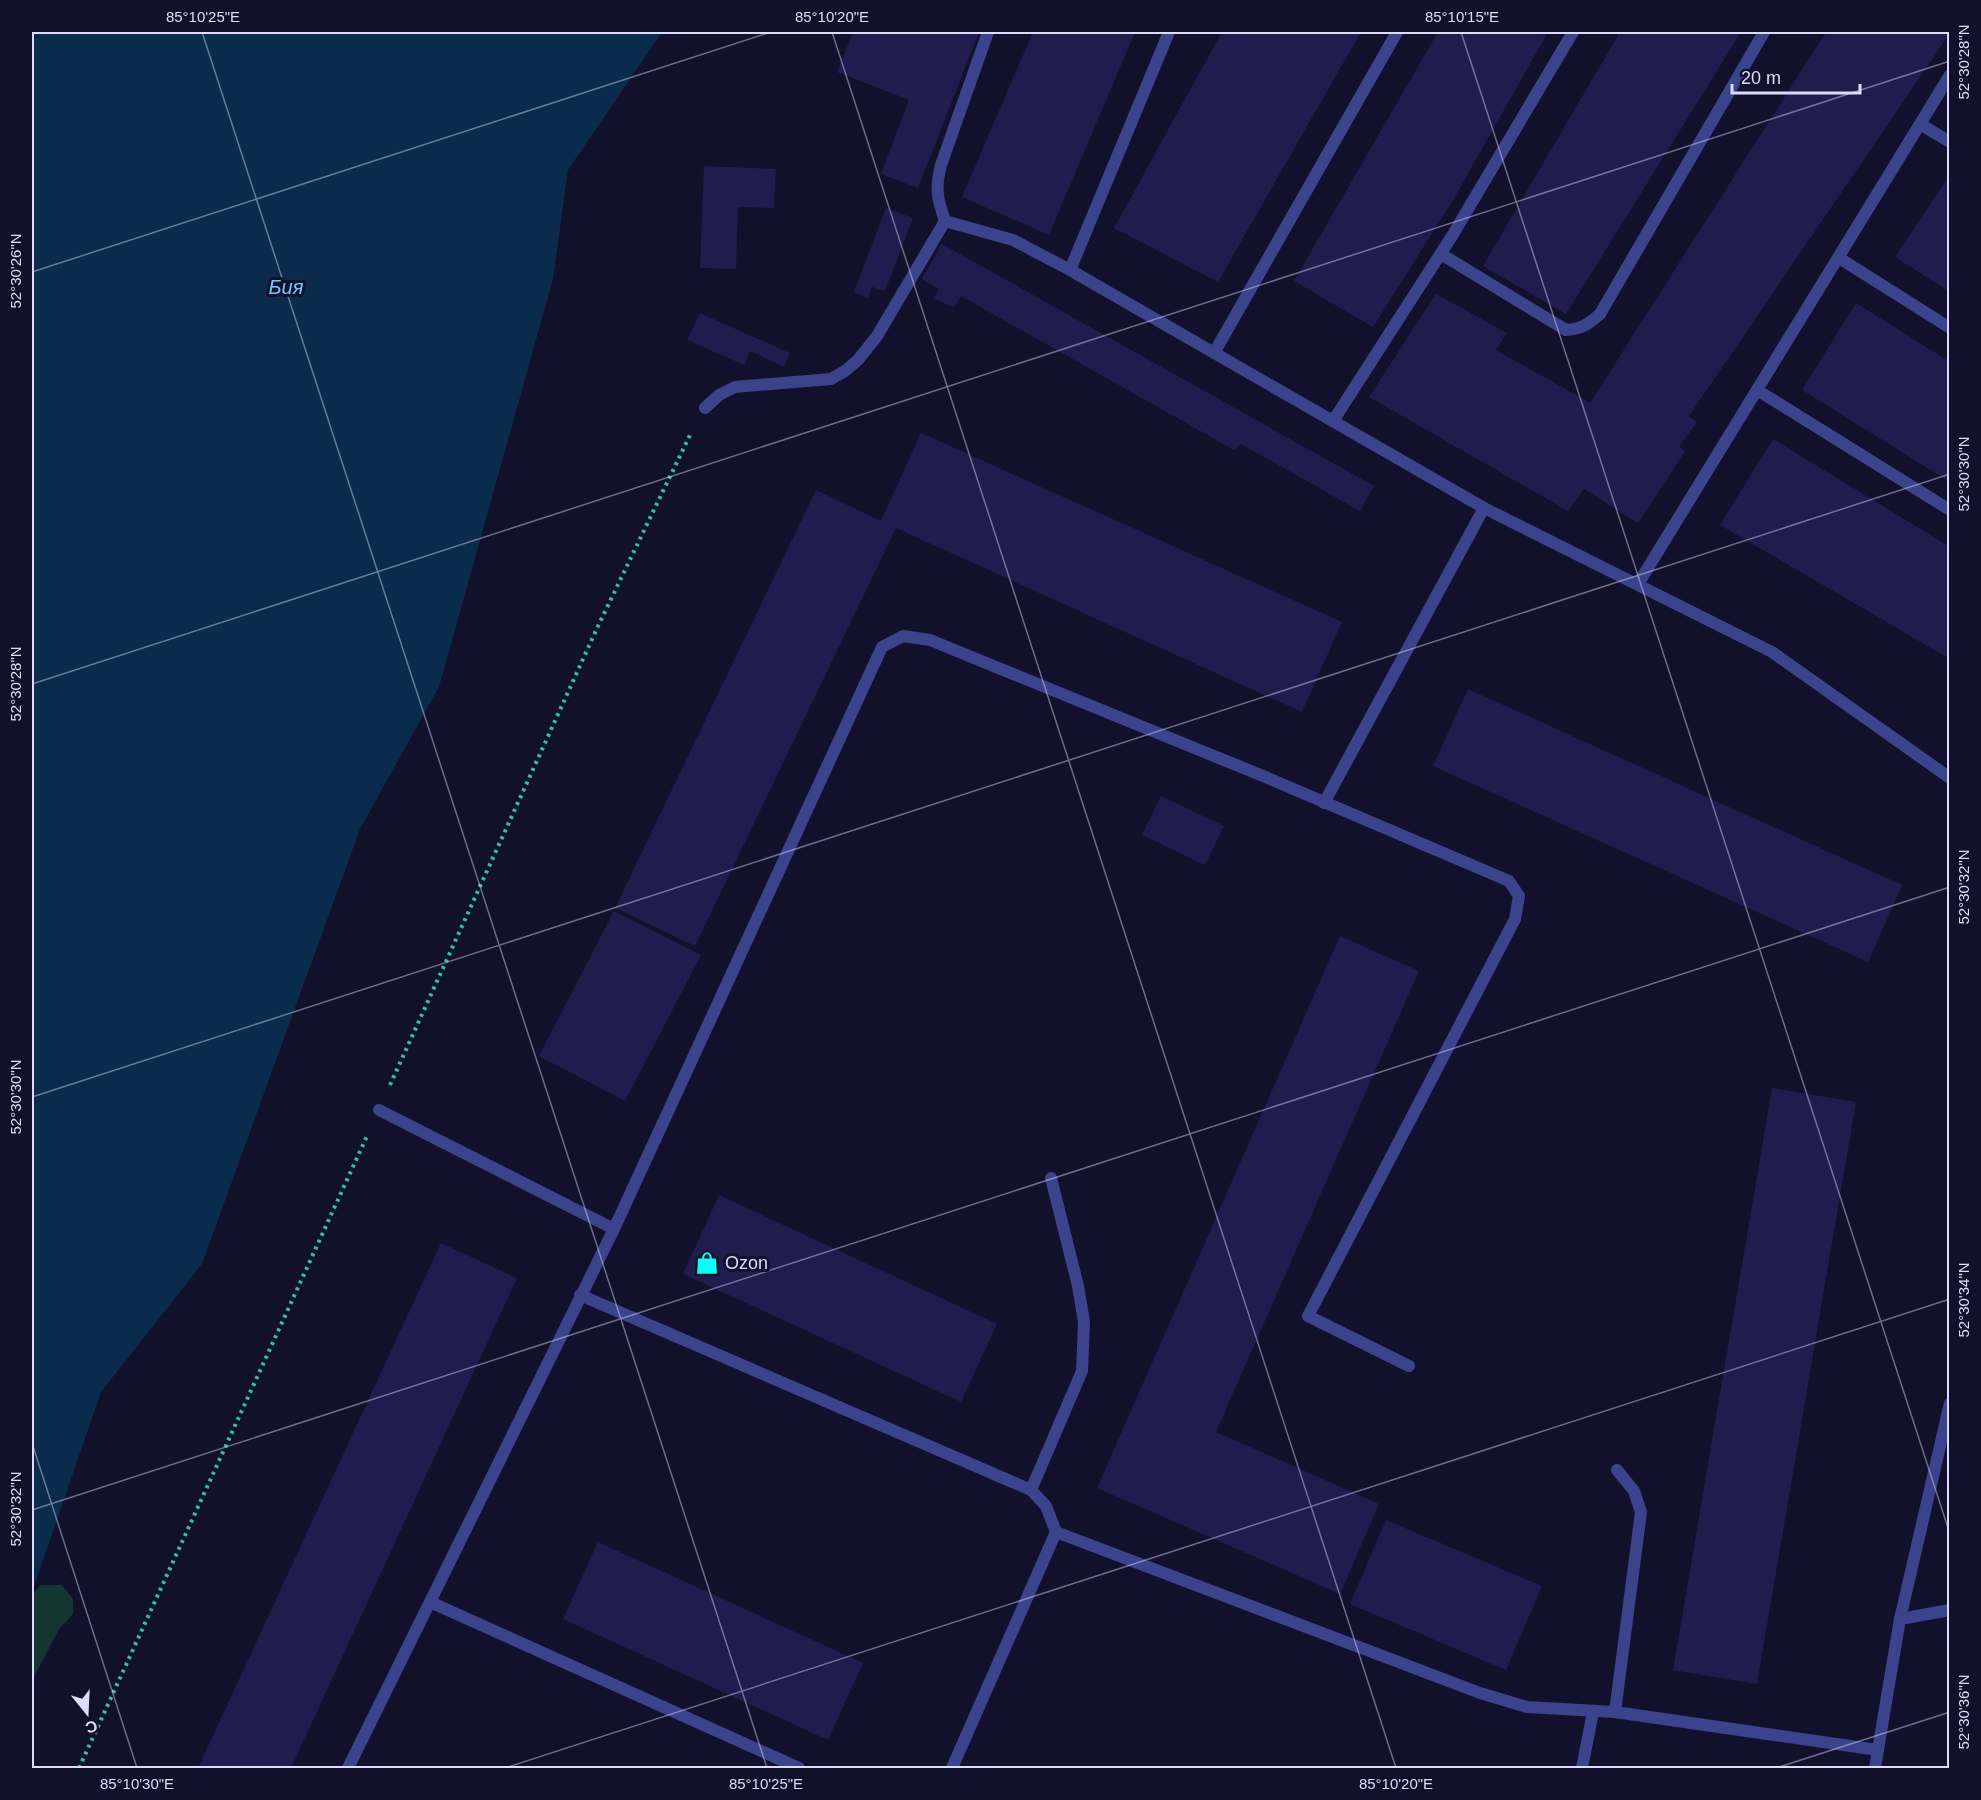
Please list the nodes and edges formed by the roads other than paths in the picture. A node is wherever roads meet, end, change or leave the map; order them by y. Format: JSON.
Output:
{"nodes":[{"id":1,"x":988,"y":32,"type":"edge"},
{"id":2,"x":1169,"y":32,"type":"edge"},
{"id":3,"x":1397,"y":32,"type":"edge"},
{"id":4,"x":1573,"y":32,"type":"edge"},
{"id":5,"x":1764,"y":32,"type":"edge"},
{"id":6,"x":1950,"y":75,"type":"edge"},
{"id":7,"x":1920,"y":124,"type":"junction"},
{"id":8,"x":1950,"y":142,"type":"edge"},
{"id":9,"x":945,"y":220,"type":"junction"},
{"id":10,"x":1441,"y":254,"type":"junction"},
{"id":11,"x":1839,"y":258,"type":"junction"},
{"id":12,"x":1070,"y":270,"type":"junction"},
{"id":13,"x":1950,"y":328,"type":"edge"},
{"id":14,"x":1214,"y":353,"type":"junction"},
{"id":15,"x":1757,"y":390,"type":"junction"},
{"id":16,"x":705,"y":408,"type":"dead end"},
{"id":17,"x":1334,"y":421,"type":"junction"},
{"id":18,"x":1484,"y":507,"type":"junction"},
{"id":19,"x":1950,"y":510,"type":"edge"},
{"id":20,"x":1638,"y":584,"type":"junction"},
{"id":21,"x":1950,"y":778,"type":"edge"},
{"id":22,"x":1324,"y":803,"type":"junction"},
{"id":23,"x":379,"y":1110,"type":"dead end"},
{"id":24,"x":1051,"y":1178,"type":"dead end"},
{"id":25,"x":614,"y":1229,"type":"junction"},
{"id":26,"x":580,"y":1295,"type":"junction"},
{"id":27,"x":1409,"y":1366,"type":"dead end"},
{"id":28,"x":1950,"y":1403,"type":"edge"},
{"id":29,"x":1617,"y":1470,"type":"dead end"},
{"id":30,"x":1032,"y":1490,"type":"junction"},
{"id":31,"x":1056,"y":1532,"type":"junction"},
{"id":32,"x":430,"y":1602,"type":"junction"},
{"id":33,"x":1950,"y":1610,"type":"edge"},
{"id":34,"x":1900,"y":1619,"type":"junction"},
{"id":35,"x":1593,"y":1712,"type":"junction"},
{"id":36,"x":1615,"y":1712,"type":"junction"},
{"id":37,"x":1878,"y":1750,"type":"junction"},
{"id":38,"x":348,"y":1768,"type":"edge"},
{"id":39,"x":799,"y":1768,"type":"edge"},
{"id":40,"x":952,"y":1768,"type":"edge"},
{"id":41,"x":1582,"y":1768,"type":"edge"},
{"id":42,"x":1875,"y":1768,"type":"edge"}],
"edges":[{"from":1,"to":9,"type":"street"},
{"from":2,"to":12,"type":"street"},
{"from":3,"to":14,"type":"street"},
{"from":4,"to":10,"type":"street"},
{"from":5,"to":10,"type":"street"},
{"from":6,"to":7,"type":"street"},
{"from":7,"to":8,"type":"street"},
{"from":7,"to":11,"type":"street"},
{"from":9,"to":12,"type":"street"},
{"from":9,"to":16,"type":"street"},
{"from":10,"to":17,"type":"street"},
{"from":11,"to":13,"type":"street"},
{"from":11,"to":15,"type":"street"},
{"from":12,"to":14,"type":"street"},
{"from":14,"to":17,"type":"street"},
{"from":15,"to":19,"type":"street"},
{"from":15,"to":20,"type":"street"},
{"from":17,"to":18,"type":"street"},
{"from":18,"to":20,"type":"street"},
{"from":18,"to":22,"type":"street"},
{"from":20,"to":21,"type":"street"},
{"from":22,"to":25,"type":"street"},
{"from":22,"to":27,"type":"street"},
{"from":23,"to":25,"type":"street"},
{"from":24,"to":30,"type":"street"},
{"from":25,"to":26,"type":"street"},
{"from":26,"to":30,"type":"street"},
{"from":26,"to":32,"type":"street"},
{"from":28,"to":34,"type":"street"},
{"from":29,"to":36,"type":"street"},
{"from":30,"to":31,"type":"street"},
{"from":31,"to":35,"type":"street"},
{"from":31,"to":40,"type":"street"},
{"from":32,"to":38,"type":"street"},
{"from":32,"to":39,"type":"street"},
{"from":33,"to":34,"type":"street"},
{"from":34,"to":37,"type":"street"},
{"from":35,"to":36,"type":"street"},
{"from":35,"to":41,"type":"street"},
{"from":36,"to":37,"type":"street"},
{"from":37,"to":42,"type":"street"}]}
